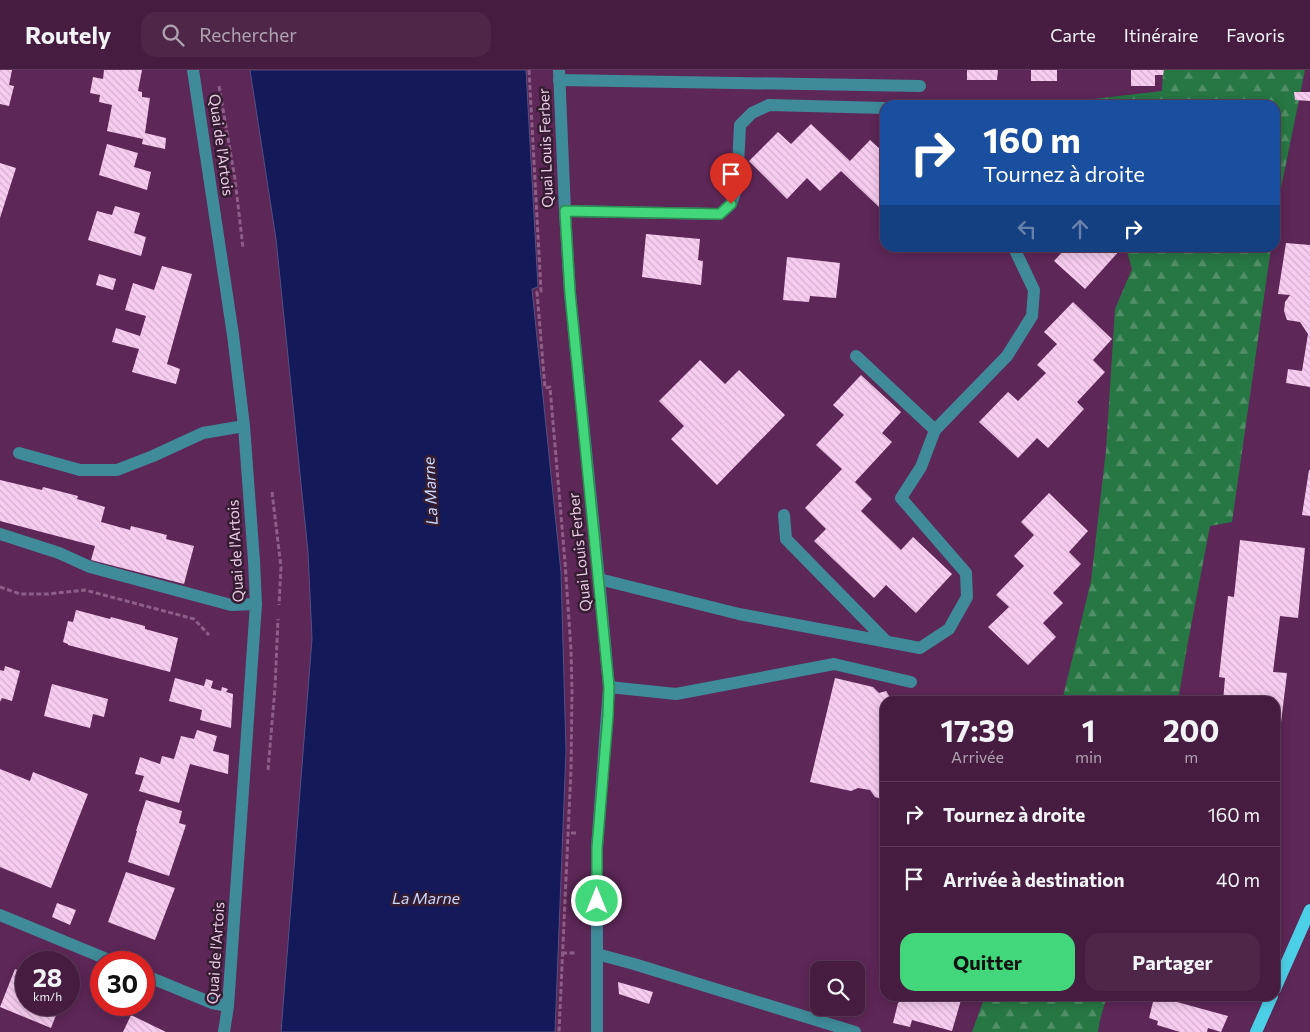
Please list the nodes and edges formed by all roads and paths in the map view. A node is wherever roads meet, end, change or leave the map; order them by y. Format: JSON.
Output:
{"nodes":[{"id":1,"x":193,"y":70,"type":"edge"},
{"id":2,"x":529,"y":70,"type":"edge"},
{"id":3,"x":559,"y":75,"type":"edge"},
{"id":4,"x":920,"y":86,"type":"dead end"},
{"id":5,"x":880,"y":108,"type":"edge"},
{"id":6,"x":565,"y":211,"type":"junction"},
{"id":7,"x":1016,"y":252,"type":"edge"},
{"id":8,"x":856,"y":356,"type":"dead end"},
{"id":9,"x":244,"y":426,"type":"junction"},
{"id":10,"x":936,"y":430,"type":"junction"},
{"id":11,"x":19,"y":452,"type":"dead end"},
{"id":12,"x":784,"y":515,"type":"dead end"},
{"id":13,"x":0,"y":534,"type":"edge"},
{"id":14,"x":599,"y":579,"type":"junction"},
{"id":15,"x":0,"y":587,"type":"edge"},
{"id":16,"x":256,"y":604,"type":"junction"},
{"id":17,"x":210,"y":635,"type":"dead end"},
{"id":18,"x":887,"y":642,"type":"junction"},
{"id":19,"x":911,"y":682,"type":"dead end"},
{"id":20,"x":609,"y":687,"type":"junction"},
{"id":21,"x":1310,"y":910,"type":"edge"},
{"id":22,"x":0,"y":915,"type":"edge"},
{"id":23,"x":90,"y":952,"type":"edge"},
{"id":24,"x":562,"y":953,"type":"junction"},
{"id":25,"x":591,"y":953,"type":"junction"},
{"id":26,"x":1280,"y":978,"type":"edge"},
{"id":27,"x":155,"y":980,"type":"edge"},
{"id":28,"x":1270,"y":1001,"type":"edge"},
{"id":29,"x":228,"y":1006,"type":"junction"},
{"id":30,"x":224,"y":1032,"type":"edge"},
{"id":31,"x":559,"y":1032,"type":"edge"},
{"id":32,"x":597,"y":1032,"type":"edge"},
{"id":33,"x":855,"y":1032,"type":"edge"},
{"id":34,"x":1256,"y":1032,"type":"edge"}],
"edges":[{"from":1,"to":9,"type":"street","name":"Quai de l'Artois"},
{"from":2,"to":24,"type":"path"},
{"from":3,"to":4,"type":"street"},
{"from":3,"to":6,"type":"street","name":"Quai Louis Ferber"},
{"from":5,"to":6,"type":"street"},
{"from":6,"to":14,"type":"street","name":"Quai Louis Ferber"},
{"from":7,"to":10,"type":"street"},
{"from":8,"to":10,"type":"street"},
{"from":9,"to":11,"type":"street"},
{"from":9,"to":16,"type":"street","name":"Quai de l'Artois"},
{"from":10,"to":18,"type":"street"},
{"from":12,"to":18,"type":"street"},
{"from":13,"to":16,"type":"street"},
{"from":14,"to":18,"type":"street"},
{"from":14,"to":20,"type":"street","name":"Quai Louis Ferber"},
{"from":15,"to":17,"type":"path"},
{"from":16,"to":29,"type":"street","name":"Quai de l'Artois"},
{"from":19,"to":20,"type":"street"},
{"from":20,"to":25,"type":"street","name":"Quai Louis Ferber"},
{"from":21,"to":26,"type":"main road"},
{"from":22,"to":23,"type":"street"},
{"from":24,"to":25,"type":"path"},
{"from":24,"to":31,"type":"path"},
{"from":25,"to":32,"type":"street","name":"Quai Louis Ferber"},
{"from":25,"to":33,"type":"street"},
{"from":27,"to":29,"type":"street"},
{"from":28,"to":34,"type":"main road"},
{"from":29,"to":30,"type":"street","name":"Quai de l'Artois"}]}
